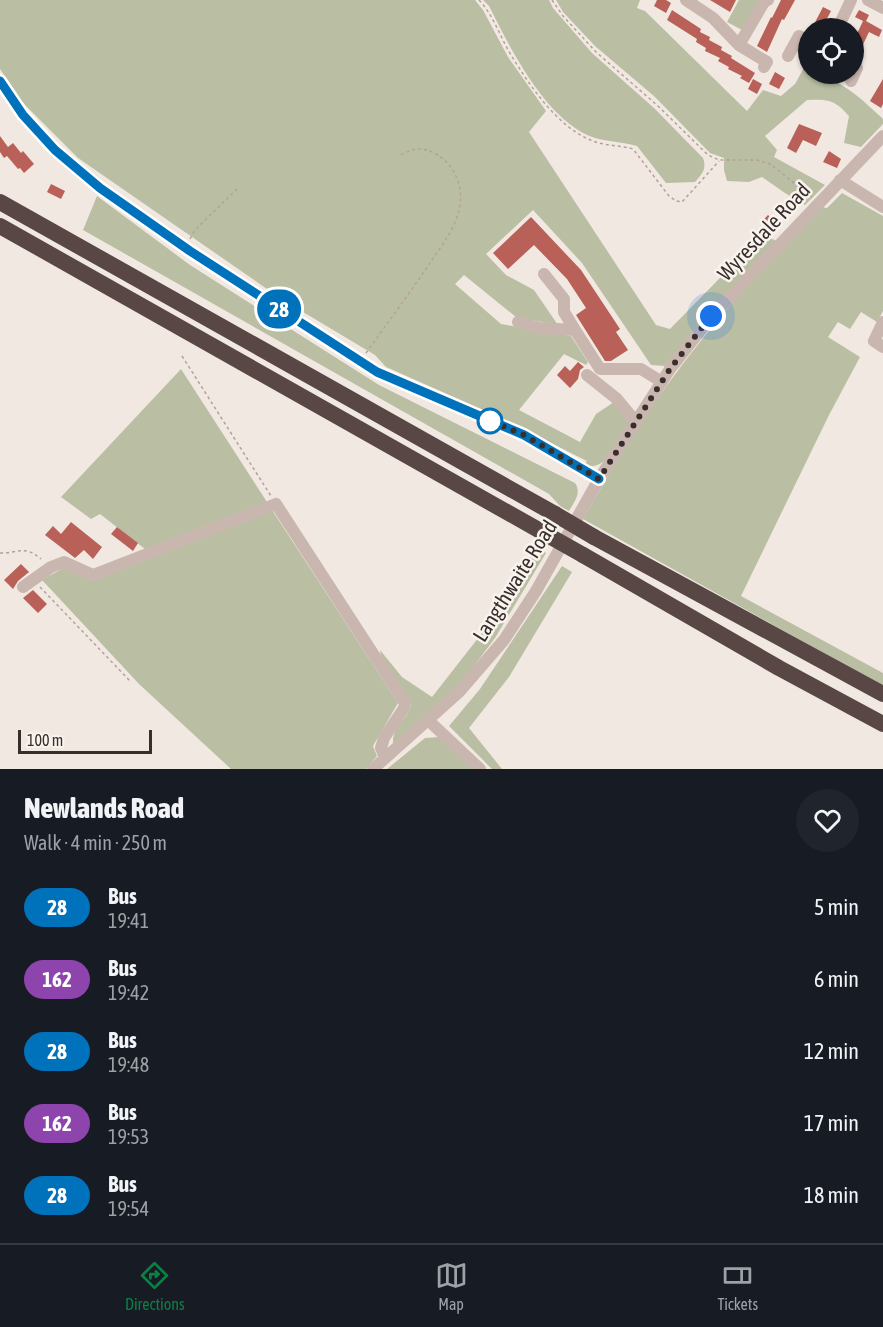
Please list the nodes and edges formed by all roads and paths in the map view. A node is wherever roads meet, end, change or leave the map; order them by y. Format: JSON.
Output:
{"nodes":[{"id":1,"x":479,"y":0,"type":"edge"},
{"id":2,"x":552,"y":0,"type":"edge"},
{"id":3,"x":686,"y":0,"type":"edge"},
{"id":4,"x":768,"y":0,"type":"edge"},
{"id":5,"x":851,"y":0,"type":"edge"},
{"id":6,"x":868,"y":0,"type":"edge"},
{"id":7,"x":883,"y":8,"type":"edge"},
{"id":8,"x":843,"y":18,"type":"edge"},
{"id":9,"x":798,"y":38,"type":"edge"},
{"id":10,"x":739,"y":45,"type":"junction"},
{"id":11,"x":788,"y":56,"type":"dead end"},
{"id":12,"x":764,"y":67,"type":"dead end"},
{"id":13,"x":0,"y":81,"type":"edge"},
{"id":14,"x":883,"y":136,"type":"edge"},
{"id":15,"x":401,"y":154,"type":"dead end"},
{"id":16,"x":719,"y":160,"type":"junction"},
{"id":17,"x":840,"y":180,"type":"junction"},
{"id":18,"x":238,"y":188,"type":"dead end"},
{"id":19,"x":0,"y":202,"type":"edge"},
{"id":20,"x":818,"y":202,"type":"junction"},
{"id":21,"x":883,"y":207,"type":"edge"},
{"id":22,"x":0,"y":226,"type":"edge"},
{"id":23,"x":185,"y":248,"type":"junction"},
{"id":24,"x":544,"y":274,"type":"dead end"},
{"id":25,"x":518,"y":322,"type":"dead end"},
{"id":26,"x":883,"y":322,"type":"edge"},
{"id":27,"x":575,"y":330,"type":"junction"},
{"id":28,"x":883,"y":346,"type":"edge"},
{"id":29,"x":182,"y":356,"type":"dead end"},
{"id":30,"x":361,"y":361,"type":"junction"},
{"id":31,"x":587,"y":375,"type":"dead end"},
{"id":32,"x":662,"y":381,"type":"junction"},
{"id":33,"x":636,"y":422,"type":"junction"},
{"id":34,"x":599,"y":479,"type":"junction"},
{"id":35,"x":276,"y":504,"type":"junction"},
{"id":36,"x":0,"y":553,"type":"edge"},
{"id":37,"x":51,"y":567,"type":"junction"},
{"id":38,"x":28,"y":584,"type":"joint"},
{"id":39,"x":130,"y":682,"type":"dead end"},
{"id":40,"x":883,"y":694,"type":"edge"},
{"id":41,"x":428,"y":720,"type":"junction"},
{"id":42,"x":883,"y":724,"type":"edge"},
{"id":43,"x":385,"y":757,"type":"junction"},
{"id":44,"x":373,"y":769,"type":"edge"},
{"id":45,"x":480,"y":769,"type":"edge"}],
"edges":[{"from":1,"to":16,"type":"path"},
{"from":2,"to":16,"type":"path"},
{"from":3,"to":10,"type":"street"},
{"from":4,"to":10,"type":"street"},
{"from":5,"to":8,"type":"street"},
{"from":6,"to":7,"type":"street"},
{"from":9,"to":11,"type":"street"},
{"from":10,"to":12,"type":"street"},
{"from":13,"to":23,"type":"street"},
{"from":14,"to":17,"type":"street","name":"Wyresdale Road"},
{"from":15,"to":30,"type":"path"},
{"from":16,"to":20,"type":"path"},
{"from":17,"to":20,"type":"street","name":"Wyresdale Road"},
{"from":17,"to":21,"type":"street"},
{"from":18,"to":23,"type":"path"},
{"from":19,"to":40,"type":"highway","bridge":true},
{"from":20,"to":32,"type":"street","name":"Wyresdale Road"},
{"from":22,"to":42,"type":"highway","bridge":true},
{"from":23,"to":30,"type":"street"},
{"from":24,"to":27,"type":"street"},
{"from":25,"to":27,"type":"street"},
{"from":26,"to":28,"type":"street"},
{"from":27,"to":32,"type":"street"},
{"from":29,"to":35,"type":"path"},
{"from":30,"to":34,"type":"street"},
{"from":31,"to":33,"type":"street"},
{"from":32,"to":33,"type":"street","name":"Wyresdale Road"},
{"from":33,"to":34,"type":"street","name":"Wyresdale Road"},
{"from":34,"to":41,"type":"street","name":"Langthwaite Road"},
{"from":35,"to":37,"type":"street"},
{"from":35,"to":43,"type":"street"},
{"from":36,"to":37,"type":"path"},
{"from":37,"to":38,"type":"street"},
{"from":38,"to":39,"type":"path"},
{"from":41,"to":43,"type":"street","name":"Langthwaite Road"},
{"from":41,"to":45,"type":"street"},
{"from":43,"to":44,"type":"street","name":"Langthwaite Road"}]}
